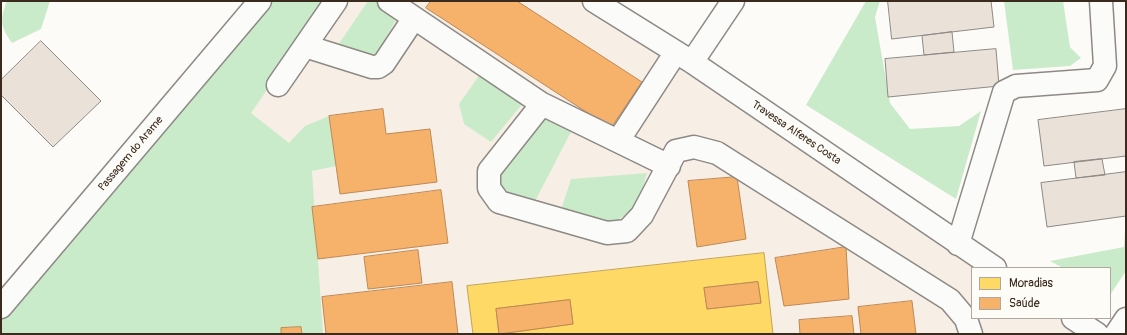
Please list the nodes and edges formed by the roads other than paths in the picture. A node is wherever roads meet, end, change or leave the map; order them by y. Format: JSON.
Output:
{"nodes":[{"id":1,"x":260,"y":1,"type":"edge"},
{"id":2,"x":336,"y":1,"type":"edge"},
{"id":3,"x":389,"y":1,"type":"edge"},
{"id":4,"x":594,"y":1,"type":"edge"},
{"id":5,"x":733,"y":1,"type":"edge"},
{"id":6,"x":1101,"y":1,"type":"edge"},
{"id":7,"x":414,"y":18,"type":"junction"},
{"id":8,"x":305,"y":46,"type":"junction"},
{"id":9,"x":684,"y":57,"type":"junction"},
{"id":10,"x":278,"y":85,"type":"dead end"},
{"id":11,"x":542,"y":104,"type":"junction"},
{"id":12,"x":618,"y":141,"type":"junction"},
{"id":13,"x":669,"y":166,"type":"junction"},
{"id":14,"x":958,"y":244,"type":"junction"},
{"id":15,"x":993,"y":267,"type":"edge"},
{"id":16,"x":1,"y":307,"type":"edge"},
{"id":17,"x":1074,"y":319,"type":"edge"},
{"id":18,"x":1126,"y":319,"type":"edge"},
{"id":19,"x":971,"y":334,"type":"edge"},
{"id":20,"x":1097,"y":334,"type":"edge"},
{"id":21,"x":1116,"y":334,"type":"edge"}],
"edges":[{"from":1,"to":16,"type":"street","name":"Passagem do Arame"},
{"from":2,"to":8,"type":"street"},
{"from":3,"to":7,"type":"street"},
{"from":4,"to":9,"type":"street","name":"Travessa Alferes Costa"},
{"from":5,"to":9,"type":"street"},
{"from":6,"to":14,"type":"street"},
{"from":7,"to":8,"type":"street"},
{"from":7,"to":11,"type":"street"},
{"from":8,"to":10,"type":"street"},
{"from":9,"to":12,"type":"street"},
{"from":9,"to":14,"type":"street","name":"Travessa Alferes Costa"},
{"from":11,"to":12,"type":"street"},
{"from":11,"to":13,"type":"street"},
{"from":12,"to":13,"type":"street"},
{"from":13,"to":19,"type":"street"},
{"from":14,"to":15,"type":"street","name":"Travessa Alferes Costa"},
{"from":17,"to":20,"type":"street"},
{"from":18,"to":21,"type":"street"}]}
